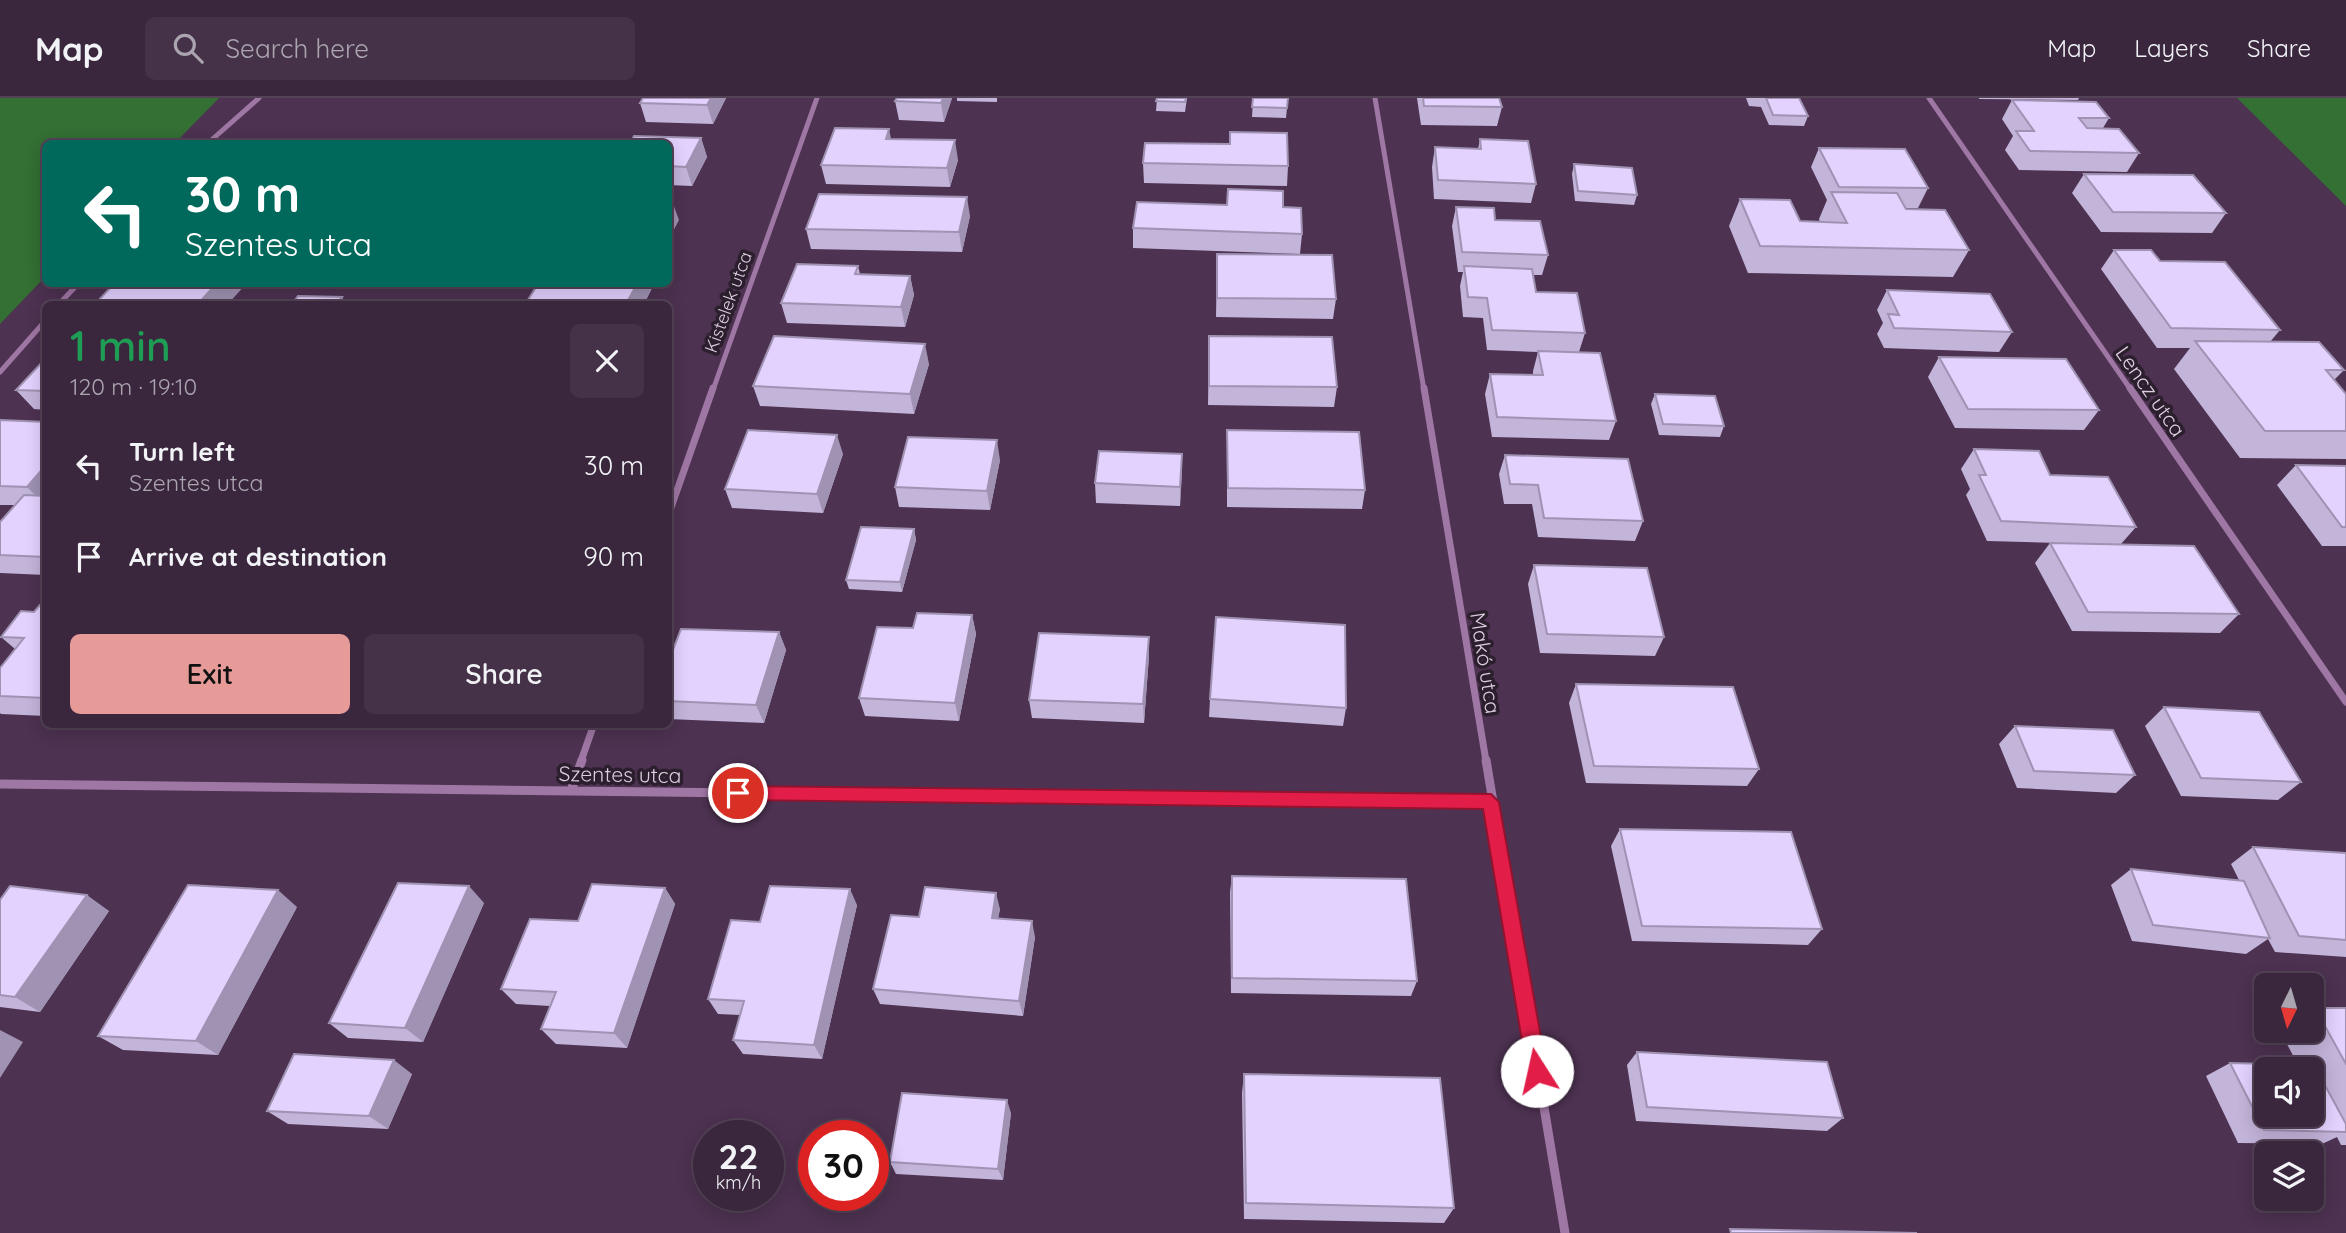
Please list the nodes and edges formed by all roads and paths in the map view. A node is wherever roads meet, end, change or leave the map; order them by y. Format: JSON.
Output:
{"nodes":[{"id":1,"x":259,"y":98,"type":"edge"},
{"id":2,"x":817,"y":98,"type":"edge"},
{"id":3,"x":1374,"y":98,"type":"edge"},
{"id":4,"x":1930,"y":98,"type":"edge"},
{"id":5,"x":212,"y":140,"type":"edge"},
{"id":6,"x":75,"y":287,"type":"edge"},
{"id":7,"x":62,"y":301,"type":"edge"},
{"id":8,"x":42,"y":325,"type":"edge"},
{"id":9,"x":0,"y":372,"type":"edge"},
{"id":10,"x":672,"y":505,"type":"edge"},
{"id":11,"x":2346,"y":702,"type":"edge"},
{"id":12,"x":593,"y":728,"type":"edge"},
{"id":13,"x":0,"y":784,"type":"edge"},
{"id":14,"x":570,"y":791,"type":"junction"},
{"id":15,"x":1491,"y":802,"type":"junction"},
{"id":16,"x":1564,"y":1233,"type":"edge"}],
"edges":[{"from":1,"to":5,"type":"street"},
{"from":2,"to":10,"type":"street","name":"Kistelek utca"},
{"from":3,"to":15,"type":"street","name":"Makó utca"},
{"from":4,"to":11,"type":"street","name":"Lencz utca"},
{"from":6,"to":7,"type":"street"},
{"from":8,"to":9,"type":"street"},
{"from":12,"to":14,"type":"street"},
{"from":13,"to":14,"type":"street","name":"Szentes utca"},
{"from":14,"to":15,"type":"street","name":"Szentes utca"},
{"from":15,"to":16,"type":"street","name":"Makó utca"}]}
